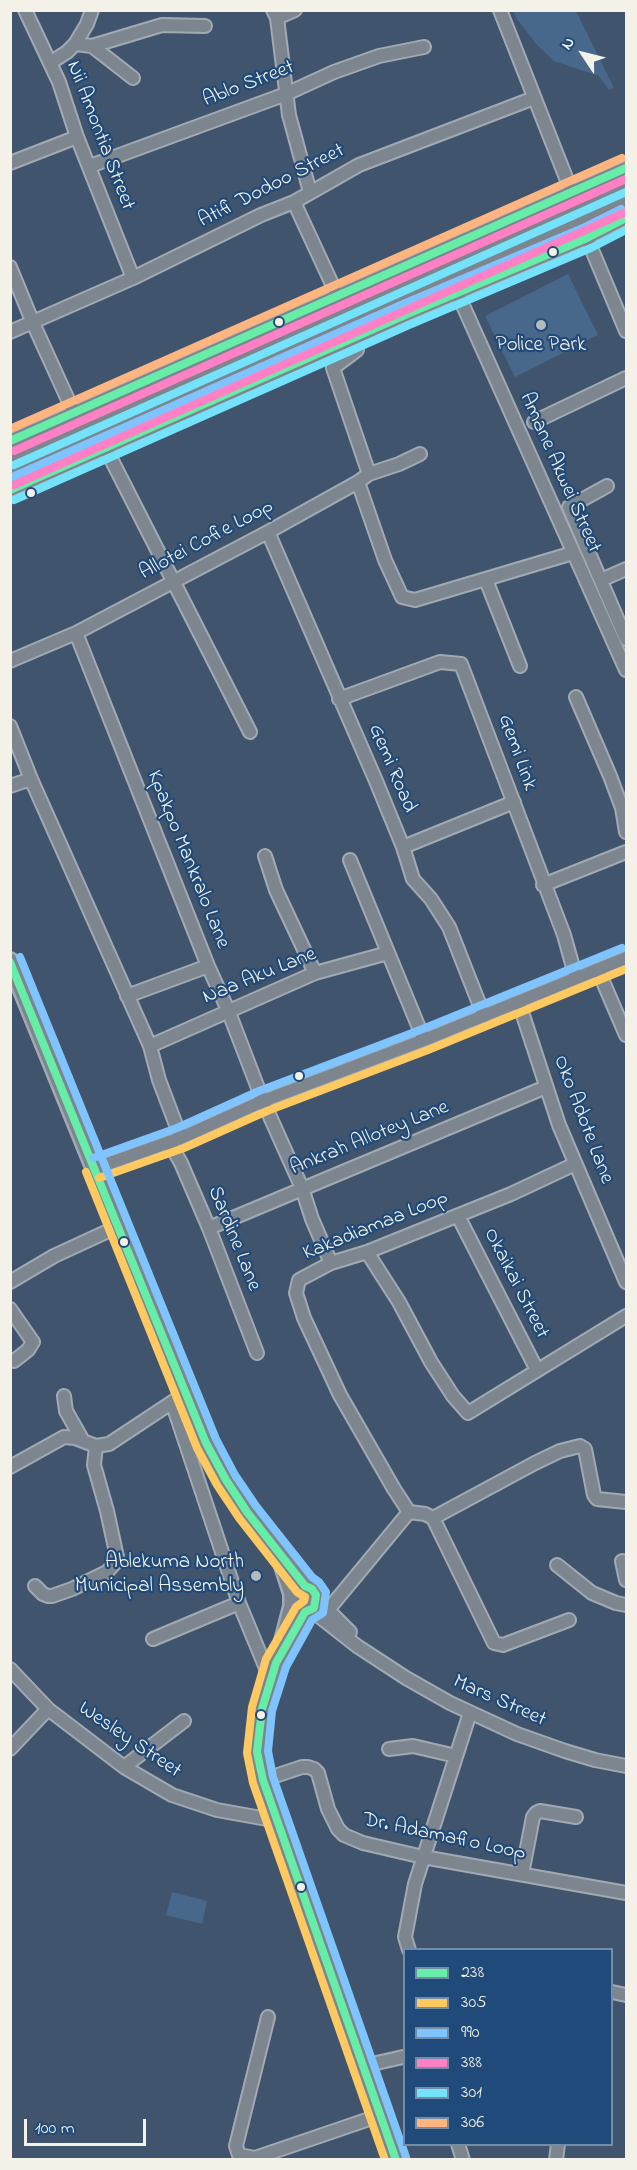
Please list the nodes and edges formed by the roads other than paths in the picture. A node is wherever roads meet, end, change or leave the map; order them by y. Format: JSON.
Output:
{"nodes":[{"id":1,"x":25,"y":10,"type":"edge"},
{"id":2,"x":92,"y":10,"type":"edge"},
{"id":3,"x":295,"y":10,"type":"edge"},
{"id":4,"x":500,"y":10,"type":"edge"},
{"id":5,"x":275,"y":14,"type":"edge"},
{"id":6,"x":205,"y":26,"type":"dead end"},
{"id":7,"x":75,"y":44,"type":"junction"},
{"id":8,"x":92,"y":46,"type":"junction"},
{"id":9,"x":424,"y":47,"type":"dead end"},
{"id":10,"x":50,"y":63,"type":"junction"},
{"id":11,"x":133,"y":78,"type":"dead end"},
{"id":12,"x":286,"y":94,"type":"junction"},
{"id":13,"x":534,"y":98,"type":"junction"},
{"id":14,"x":77,"y":137,"type":"junction"},
{"id":15,"x":10,"y":163,"type":"edge"},
{"id":16,"x":90,"y":166,"type":"junction"},
{"id":17,"x":627,"y":168,"type":"edge"},
{"id":18,"x":627,"y":181,"type":"edge"},
{"id":19,"x":310,"y":192,"type":"junction"},
{"id":20,"x":572,"y":193,"type":"junction"},
{"id":21,"x":627,"y":201,"type":"edge"},
{"id":22,"x":294,"y":202,"type":"junction"},
{"id":23,"x":627,"y":218,"type":"edge"},
{"id":24,"x":587,"y":238,"type":"junction"},
{"id":25,"x":10,"y":267,"type":"edge"},
{"id":26,"x":133,"y":278,"type":"junction"},
{"id":27,"x":457,"y":292,"type":"junction"},
{"id":28,"x":338,"y":297,"type":"junction"},
{"id":29,"x":33,"y":323,"type":"junction"},
{"id":30,"x":627,"y":331,"type":"edge"},
{"id":31,"x":10,"y":332,"type":"edge"},
{"id":32,"x":351,"y":340,"type":"junction"},
{"id":33,"x":627,"y":378,"type":"edge"},
{"id":34,"x":74,"y":413,"type":"junction"},
{"id":35,"x":534,"y":422,"type":"dead end"},
{"id":36,"x":145,"y":423,"type":"junction"},
{"id":37,"x":10,"y":441,"type":"edge"},
{"id":38,"x":105,"y":447,"type":"junction"},
{"id":39,"x":420,"y":454,"type":"dead end"},
{"id":40,"x":10,"y":455,"type":"edge"},
{"id":41,"x":369,"y":474,"type":"junction"},
{"id":42,"x":10,"y":475,"type":"edge"},
{"id":43,"x":358,"y":482,"type":"junction"},
{"id":44,"x":607,"y":486,"type":"dead end"},
{"id":45,"x":10,"y":490,"type":"edge"},
{"id":46,"x":268,"y":532,"type":"junction"},
{"id":47,"x":573,"y":554,"type":"junction"},
{"id":48,"x":627,"y":569,"type":"edge"},
{"id":49,"x":486,"y":580,"type":"junction"},
{"id":50,"x":601,"y":580,"type":"junction"},
{"id":51,"x":172,"y":581,"type":"junction"},
{"id":52,"x":76,"y":633,"type":"junction"},
{"id":53,"x":627,"y":639,"type":"edge"},
{"id":54,"x":10,"y":661,"type":"edge"},
{"id":55,"x":520,"y":666,"type":"dead end"},
{"id":56,"x":627,"y":670,"type":"edge"},
{"id":57,"x":576,"y":697,"type":"dead end"},
{"id":58,"x":339,"y":699,"type":"junction"},
{"id":59,"x":10,"y":726,"type":"edge"},
{"id":60,"x":250,"y":732,"type":"dead end"},
{"id":61,"x":32,"y":778,"type":"junction"},
{"id":62,"x":10,"y":786,"type":"edge"},
{"id":63,"x":514,"y":802,"type":"junction"},
{"id":64,"x":627,"y":832,"type":"edge"},
{"id":65,"x":403,"y":847,"type":"junction"},
{"id":66,"x":627,"y":852,"type":"edge"},
{"id":67,"x":265,"y":856,"type":"dead end"},
{"id":68,"x":350,"y":860,"type":"dead end"},
{"id":69,"x":543,"y":885,"type":"junction"},
{"id":70,"x":388,"y":953,"type":"junction"},
{"id":71,"x":627,"y":958,"type":"edge"},
{"id":72,"x":11,"y":963,"type":"edge"},
{"id":73,"x":208,"y":966,"type":"junction"},
{"id":74,"x":598,"y":970,"type":"junction"},
{"id":75,"x":315,"y":973,"type":"junction"},
{"id":76,"x":576,"y":978,"type":"junction"},
{"id":77,"x":127,"y":996,"type":"junction"},
{"id":78,"x":519,"y":1003,"type":"junction"},
{"id":79,"x":228,"y":1010,"type":"junction"},
{"id":80,"x":484,"y":1016,"type":"junction"},
{"id":81,"x":627,"y":1035,"type":"edge"},
{"id":82,"x":424,"y":1040,"type":"junction"},
{"id":83,"x":150,"y":1046,"type":"junction"},
{"id":84,"x":546,"y":1087,"type":"junction"},
{"id":85,"x":263,"y":1101,"type":"junction"},
{"id":86,"x":175,"y":1140,"type":"junction"},
{"id":87,"x":575,"y":1164,"type":"junction"},
{"id":88,"x":96,"y":1168,"type":"junction"},
{"id":89,"x":302,"y":1188,"type":"junction"},
{"id":90,"x":458,"y":1216,"type":"junction"},
{"id":91,"x":119,"y":1226,"type":"junction"},
{"id":92,"x":209,"y":1228,"type":"junction"},
{"id":93,"x":367,"y":1252,"type":"junction"},
{"id":94,"x":331,"y":1263,"type":"junction"},
{"id":95,"x":12,"y":1278,"type":"edge"},
{"id":96,"x":627,"y":1282,"type":"edge"},
{"id":97,"x":10,"y":1309,"type":"edge"},
{"id":98,"x":626,"y":1318,"type":"edge"},
{"id":99,"x":257,"y":1353,"type":"dead end"},
{"id":100,"x":14,"y":1361,"type":"dead end"},
{"id":101,"x":537,"y":1370,"type":"junction"},
{"id":102,"x":185,"y":1394,"type":"junction"},
{"id":103,"x":64,"y":1396,"type":"dead end"},
{"id":104,"x":172,"y":1402,"type":"junction"},
{"id":105,"x":83,"y":1442,"type":"junction"},
{"id":106,"x":96,"y":1446,"type":"junction"},
{"id":107,"x":10,"y":1467,"type":"edge"},
{"id":108,"x":627,"y":1502,"type":"edge"},
{"id":109,"x":409,"y":1512,"type":"junction"},
{"id":110,"x":433,"y":1518,"type":"junction"},
{"id":111,"x":622,"y":1561,"type":"dead end"},
{"id":112,"x":557,"y":1565,"type":"dead end"},
{"id":113,"x":627,"y":1580,"type":"edge"},
{"id":114,"x":35,"y":1586,"type":"dead end"},
{"id":115,"x":307,"y":1602,"type":"junction"},
{"id":116,"x":239,"y":1603,"type":"junction"},
{"id":117,"x":627,"y":1605,"type":"edge"},
{"id":118,"x":569,"y":1620,"type":"dead end"},
{"id":119,"x":153,"y":1639,"type":"dead end"},
{"id":120,"x":10,"y":1669,"type":"edge"},
{"id":121,"x":270,"y":1678,"type":"junction"},
{"id":122,"x":48,"y":1709,"type":"junction"},
{"id":123,"x":470,"y":1713,"type":"junction"},
{"id":124,"x":184,"y":1721,"type":"dead end"},
{"id":125,"x":10,"y":1749,"type":"edge"},
{"id":126,"x":388,"y":1749,"type":"dead end"},
{"id":127,"x":456,"y":1756,"type":"junction"},
{"id":128,"x":627,"y":1766,"type":"edge"},
{"id":129,"x":124,"y":1767,"type":"junction"},
{"id":130,"x":263,"y":1780,"type":"junction"},
{"id":131,"x":576,"y":1817,"type":"dead end"},
{"id":132,"x":278,"y":1818,"type":"junction"},
{"id":133,"x":423,"y":1857,"type":"junction"},
{"id":134,"x":522,"y":1874,"type":"junction"},
{"id":135,"x":627,"y":1893,"type":"edge"},
{"id":136,"x":408,"y":1948,"type":"edge"},
{"id":137,"x":268,"y":2017,"type":"dead end"},
{"id":138,"x":403,"y":2057,"type":"dead end"},
{"id":139,"x":363,"y":2066,"type":"junction"},
{"id":140,"x":381,"y":2115,"type":"junction"},
{"id":141,"x":396,"y":2160,"type":"edge"}],
"edges":[{"from":1,"to":10,"type":"street","name":"Nii Amontia Street"},
{"from":2,"to":7,"type":"street"},
{"from":3,"to":5,"type":"street"},
{"from":4,"to":13,"type":"street"},
{"from":5,"to":12,"type":"street"},
{"from":6,"to":8,"type":"street"},
{"from":7,"to":8,"type":"street"},
{"from":7,"to":10,"type":"street"},
{"from":8,"to":11,"type":"street"},
{"from":9,"to":12,"type":"street","name":"Ablo Street"},
{"from":10,"to":14,"type":"street","name":"Nii Amontia Street"},
{"from":12,"to":16,"type":"street","name":"Ablo Street"},
{"from":12,"to":19,"type":"street"},
{"from":13,"to":19,"type":"street","name":"Atifi Dodoo Street"},
{"from":13,"to":20,"type":"street"},
{"from":14,"to":15,"type":"street"},
{"from":14,"to":16,"type":"street","name":"Nii Amontia Street"},
{"from":16,"to":26,"type":"street","name":"Nii Amontia Street"},
{"from":17,"to":20,"type":"street"},
{"from":18,"to":40,"type":"highway"},
{"from":19,"to":22,"type":"street","name":"Atifi Dodoo Street"},
{"from":20,"to":28,"type":"street"},
{"from":21,"to":36,"type":"highway"},
{"from":22,"to":26,"type":"street","name":"Atifi Dodoo Street"},
{"from":22,"to":28,"type":"street"},
{"from":23,"to":24,"type":"street"},
{"from":24,"to":27,"type":"street"},
{"from":24,"to":30,"type":"street"},
{"from":25,"to":29,"type":"street"},
{"from":26,"to":29,"type":"street","name":"Atifi Dodoo Street"},
{"from":27,"to":32,"type":"street"},
{"from":27,"to":47,"type":"street","name":"Amane Akwei Street"},
{"from":28,"to":34,"type":"street"},
{"from":29,"to":31,"type":"street","name":"Atifi Dodoo Street"},
{"from":29,"to":34,"type":"street"},
{"from":32,"to":36,"type":"street"},
{"from":32,"to":41,"type":"street"},
{"from":33,"to":35,"type":"street"},
{"from":34,"to":37,"type":"street"},
{"from":36,"to":38,"type":"street"},
{"from":36,"to":42,"type":"highway"},
{"from":38,"to":45,"type":"street"},
{"from":38,"to":51,"type":"street"},
{"from":39,"to":41,"type":"street","name":"Allotei Cofie Loop"},
{"from":41,"to":43,"type":"street","name":"Allotei Cofie Loop"},
{"from":43,"to":46,"type":"street","name":"Allotei Cofie Loop"},
{"from":43,"to":49,"type":"street"},
{"from":44,"to":50,"type":"street"},
{"from":46,"to":51,"type":"street","name":"Allotei Cofie Loop"},
{"from":46,"to":58,"type":"street","name":"Gemi Road"},
{"from":47,"to":49,"type":"street"},
{"from":47,"to":56,"type":"street","name":"Amane Akwei Street"},
{"from":48,"to":50,"type":"street"},
{"from":49,"to":55,"type":"street"},
{"from":50,"to":53,"type":"street"},
{"from":51,"to":52,"type":"street","name":"Allotei Cofie Loop"},
{"from":51,"to":60,"type":"street"},
{"from":52,"to":54,"type":"street","name":"Allotei Cofie Loop"},
{"from":52,"to":73,"type":"street","name":"Kpakpo Mankralo Lane"},
{"from":57,"to":64,"type":"street"},
{"from":58,"to":63,"type":"street","name":"Gemi Link"},
{"from":58,"to":65,"type":"street","name":"Gemi Road"},
{"from":59,"to":61,"type":"street"},
{"from":61,"to":62,"type":"street"},
{"from":61,"to":77,"type":"street"},
{"from":63,"to":65,"type":"street"},
{"from":63,"to":69,"type":"street","name":"Gemi Link"},
{"from":65,"to":80,"type":"street","name":"Gemi Road"},
{"from":66,"to":69,"type":"street"},
{"from":67,"to":75,"type":"street"},
{"from":68,"to":70,"type":"street"},
{"from":69,"to":76,"type":"street","name":"Gemi Link"},
{"from":70,"to":75,"type":"street","name":"Naa Aku Lane"},
{"from":70,"to":82,"type":"street"},
{"from":71,"to":74,"type":"street"},
{"from":72,"to":88,"type":"main road"},
{"from":73,"to":77,"type":"street"},
{"from":73,"to":79,"type":"street","name":"Kpakpo Mankralo Lane"},
{"from":74,"to":76,"type":"street"},
{"from":74,"to":81,"type":"street"},
{"from":75,"to":79,"type":"street","name":"Naa Aku Lane"},
{"from":76,"to":78,"type":"street"},
{"from":77,"to":83,"type":"street"},
{"from":78,"to":80,"type":"street"},
{"from":78,"to":84,"type":"street","name":"Oko Adote Lane"},
{"from":79,"to":83,"type":"street","name":"Naa Aku Lane"},
{"from":79,"to":85,"type":"street","name":"Kpakpo Mankralo Lane"},
{"from":80,"to":82,"type":"street"},
{"from":82,"to":85,"type":"street"},
{"from":83,"to":86,"type":"street"},
{"from":84,"to":87,"type":"street","name":"Oko Adote Lane"},
{"from":84,"to":89,"type":"street","name":"Ankrah Allotey Lane"},
{"from":85,"to":86,"type":"street"},
{"from":85,"to":89,"type":"street","name":"Kpakpo Mankralo Lane"},
{"from":86,"to":88,"type":"street"},
{"from":86,"to":92,"type":"street","name":"Sardine Lane"},
{"from":87,"to":90,"type":"street","name":"Kakadiamaa Loop"},
{"from":87,"to":96,"type":"street","name":"Oko Adote Lane"},
{"from":88,"to":91,"type":"main road"},
{"from":89,"to":92,"type":"street","name":"Ankrah Allotey Lane"},
{"from":89,"to":94,"type":"street","name":"Kpakpo Mankralo Lane"},
{"from":90,"to":93,"type":"street","name":"Kakadiamaa Loop"},
{"from":90,"to":101,"type":"street","name":"Okaikai Street"},
{"from":91,"to":95,"type":"street"},
{"from":91,"to":102,"type":"main road"},
{"from":92,"to":99,"type":"street","name":"Sardine Lane"},
{"from":93,"to":94,"type":"street","name":"Kakadiamaa Loop"},
{"from":93,"to":101,"type":"street"},
{"from":94,"to":109,"type":"street","name":"Kakadiamaa Loop"},
{"from":97,"to":100,"type":"street"},
{"from":98,"to":101,"type":"street"},
{"from":102,"to":104,"type":"street"},
{"from":102,"to":115,"type":"main road"},
{"from":103,"to":105,"type":"street"},
{"from":104,"to":106,"type":"street"},
{"from":104,"to":116,"type":"street"},
{"from":105,"to":106,"type":"street"},
{"from":105,"to":107,"type":"street"},
{"from":106,"to":114,"type":"street"},
{"from":108,"to":110,"type":"street"},
{"from":109,"to":110,"type":"street"},
{"from":109,"to":115,"type":"street"},
{"from":110,"to":118,"type":"street"},
{"from":111,"to":113,"type":"street"},
{"from":112,"to":117,"type":"street"},
{"from":115,"to":121,"type":"main road"},
{"from":115,"to":123,"type":"street","name":"Mars Street"},
{"from":116,"to":119,"type":"street"},
{"from":116,"to":121,"type":"street"},
{"from":120,"to":122,"type":"street"},
{"from":121,"to":130,"type":"main road"},
{"from":122,"to":125,"type":"street","name":"Wesley Street"},
{"from":122,"to":129,"type":"street","name":"Wesley Street"},
{"from":123,"to":127,"type":"street"},
{"from":123,"to":128,"type":"street","name":"Mars Street"},
{"from":124,"to":129,"type":"street"},
{"from":126,"to":127,"type":"street"},
{"from":127,"to":133,"type":"street"},
{"from":129,"to":132,"type":"street","name":"Wesley Street"},
{"from":130,"to":132,"type":"main road"},
{"from":130,"to":133,"type":"street","name":"Dr. Adamafio Loop"},
{"from":131,"to":134,"type":"street"},
{"from":132,"to":139,"type":"main road"},
{"from":133,"to":134,"type":"street","name":"Dr. Adamafio Loop"},
{"from":133,"to":136,"type":"street"},
{"from":134,"to":135,"type":"street","name":"Dr. Adamafio Loop"},
{"from":137,"to":140,"type":"street"},
{"from":138,"to":139,"type":"street"},
{"from":139,"to":140,"type":"main road"},
{"from":140,"to":141,"type":"main road"}]}
